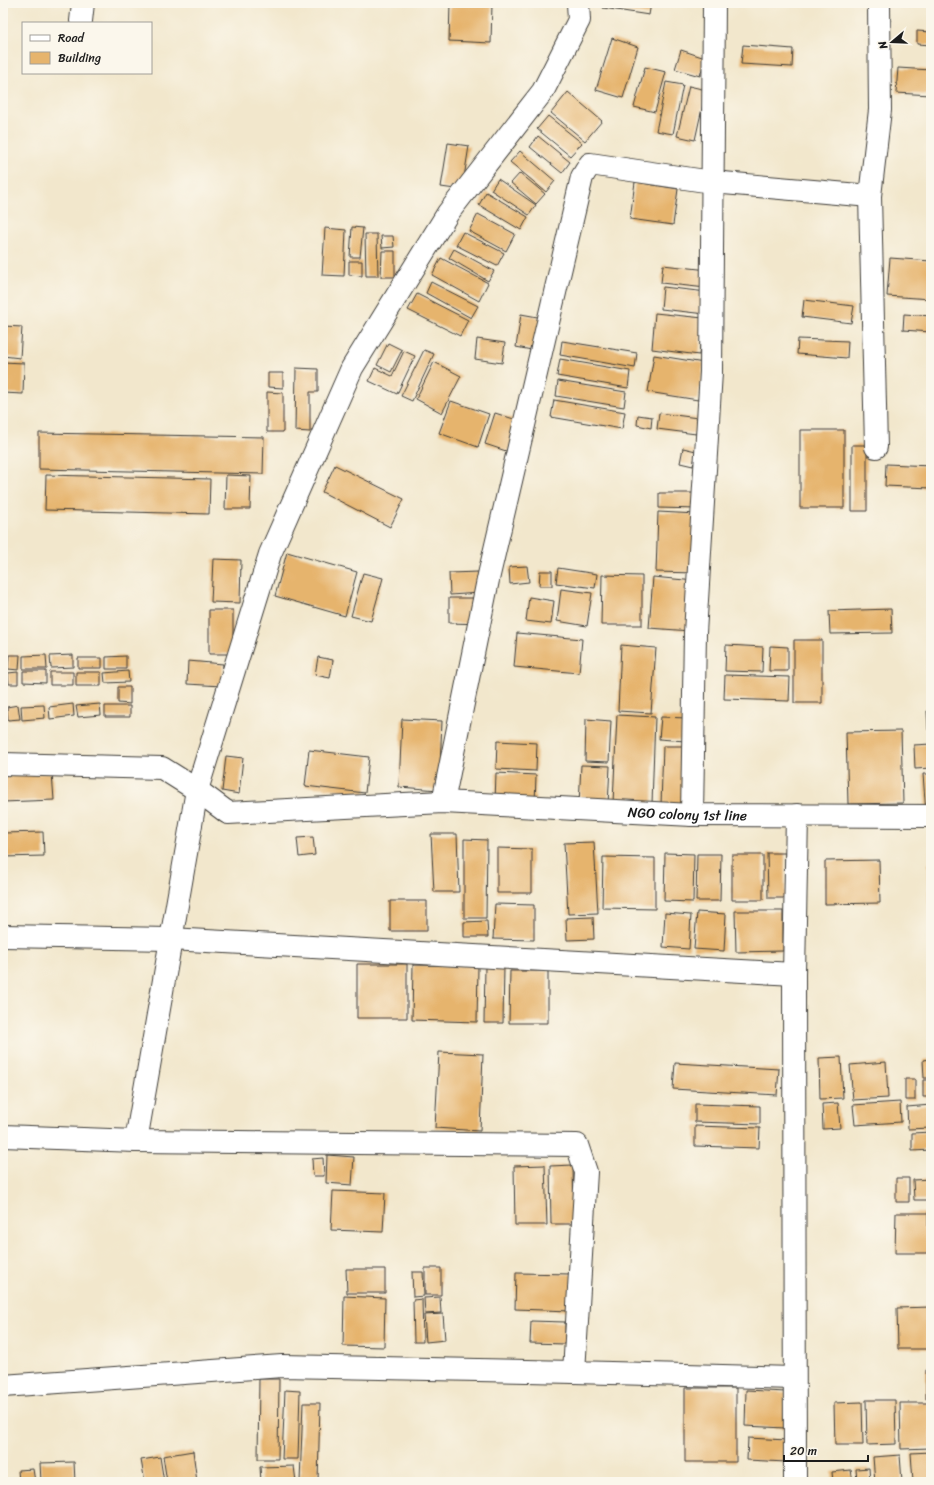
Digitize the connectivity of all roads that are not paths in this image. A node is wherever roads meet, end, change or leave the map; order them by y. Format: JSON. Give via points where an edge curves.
{"nodes":[{"id":1,"x":578,"y":3,"type":"edge"},
{"id":2,"x":714,"y":3,"type":"edge"},
{"id":3,"x":879,"y":3,"type":"edge"},
{"id":4,"x":712,"y":182,"type":"junction"},
{"id":5,"x":870,"y":196,"type":"junction"},
{"id":6,"x":876,"y":447,"type":"dead end"},
{"id":7,"x":3,"y":764,"type":"edge"},
{"id":8,"x":197,"y":790,"type":"junction"},
{"id":9,"x":443,"y":802,"type":"junction"},
{"id":10,"x":692,"y":815,"type":"junction"},
{"id":11,"x":797,"y":815,"type":"junction"},
{"id":12,"x":931,"y":816,"type":"edge"},
{"id":13,"x":3,"y":936,"type":"edge"},
{"id":14,"x":170,"y":939,"type":"junction"},
{"id":15,"x":794,"y":974,"type":"junction"},
{"id":16,"x":3,"y":1136,"type":"edge"},
{"id":17,"x":136,"y":1142,"type":"junction"},
{"id":18,"x":574,"y":1372,"type":"junction"},
{"id":19,"x":794,"y":1378,"type":"junction"},
{"id":20,"x":3,"y":1386,"type":"edge"},
{"id":21,"x":795,"y":1482,"type":"edge"}],
"edges":[{"from":1,"to":8,"type":"street","via":[[580,20],[543,91],[448,213],[352,368],[270,554]]},
{"from":2,"to":4,"type":"street"},
{"from":3,"to":5,"type":"street","via":[[880,110]]},
{"from":4,"to":5,"type":"street"},
{"from":4,"to":9,"type":"street","via":[[590,164],[582,176],[489,575]]},
{"from":4,"to":10,"type":"street","via":[[711,372],[695,633]]},
{"from":5,"to":6,"type":"street"},
{"from":7,"to":8,"type":"street","name":"NGO colony 1st line","via":[[162,768]]},
{"from":8,"to":9,"type":"street","name":"NGO colony 1st line","via":[[228,813]]},
{"from":8,"to":14,"type":"street"},
{"from":9,"to":10,"type":"street","name":"NGO colony 1st line"},
{"from":10,"to":11,"type":"street","name":"NGO colony 1st line"},
{"from":11,"to":12,"type":"street","name":"NGO colony 1st line"},
{"from":11,"to":15,"type":"street"},
{"from":13,"to":14,"type":"street"},
{"from":14,"to":15,"type":"street"},
{"from":14,"to":17,"type":"street"},
{"from":15,"to":19,"type":"street"},
{"from":16,"to":17,"type":"street"},
{"from":17,"to":18,"type":"street","via":[[577,1145],[586,1172]]},
{"from":18,"to":19,"type":"street"},
{"from":18,"to":20,"type":"street","via":[[282,1366]]},
{"from":19,"to":21,"type":"street"}]}
